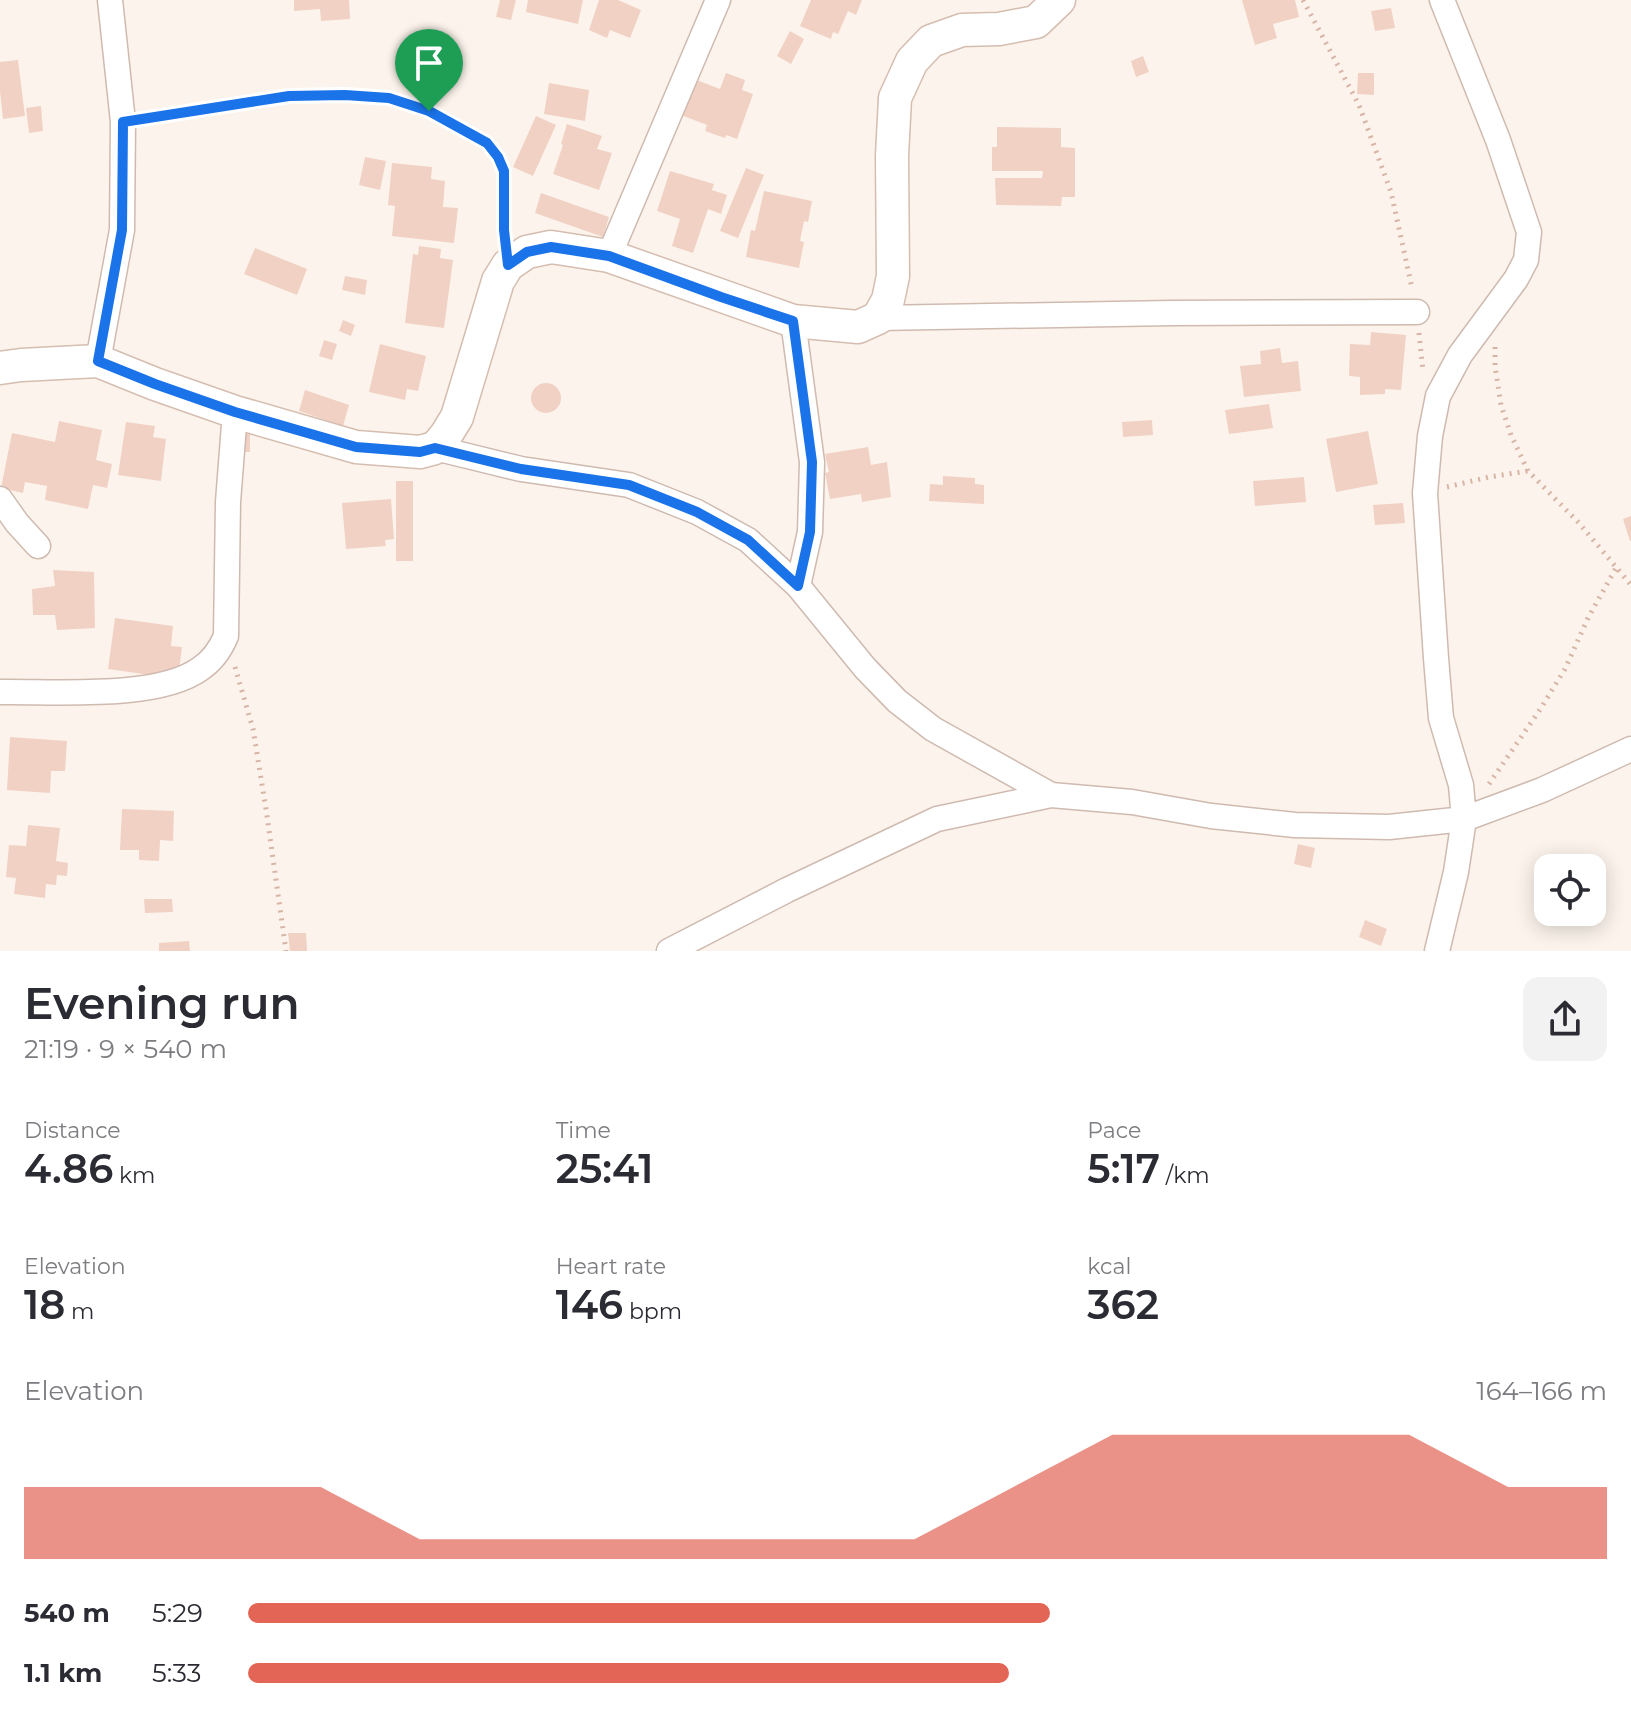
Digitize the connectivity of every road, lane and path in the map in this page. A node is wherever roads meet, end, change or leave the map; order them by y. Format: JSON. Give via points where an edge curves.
{"nodes":[{"id":1,"x":110,"y":0,"type":"edge"},
{"id":2,"x":718,"y":0,"type":"edge"},
{"id":3,"x":1059,"y":0,"type":"edge"},
{"id":4,"x":1303,"y":0,"type":"edge"},
{"id":5,"x":1442,"y":0,"type":"edge"},
{"id":6,"x":123,"y":122,"type":"junction"},
{"id":7,"x":609,"y":256,"type":"junction"},
{"id":8,"x":508,"y":265,"type":"junction"},
{"id":9,"x":1495,"y":310,"type":"junction"},
{"id":10,"x":1417,"y":312,"type":"junction"},
{"id":11,"x":878,"y":318,"type":"junction"},
{"id":12,"x":793,"y":321,"type":"junction"},
{"id":13,"x":98,"y":361,"type":"junction"},
{"id":14,"x":0,"y":368,"type":"edge"},
{"id":15,"x":1423,"y":374,"type":"dead end"},
{"id":16,"x":235,"y":412,"type":"junction"},
{"id":17,"x":435,"y":448,"type":"junction"},
{"id":18,"x":1528,"y":471,"type":"junction"},
{"id":19,"x":1425,"y":493,"type":"junction"},
{"id":20,"x":0,"y":499,"type":"edge"},
{"id":21,"x":38,"y":546,"type":"dead end"},
{"id":22,"x":1616,"y":568,"type":"junction"},
{"id":23,"x":1631,"y":585,"type":"edge"},
{"id":24,"x":798,"y":586,"type":"junction"},
{"id":25,"x":226,"y":636,"type":"junction"},
{"id":26,"x":0,"y":692,"type":"edge"},
{"id":27,"x":1631,"y":749,"type":"edge"},
{"id":28,"x":1051,"y":795,"type":"junction"},
{"id":29,"x":1464,"y":819,"type":"junction"},
{"id":30,"x":286,"y":951,"type":"edge"},
{"id":31,"x":669,"y":951,"type":"edge"},
{"id":32,"x":1437,"y":951,"type":"edge"}],
"edges":[{"from":1,"to":6,"type":"street"},
{"from":2,"to":7,"type":"street"},
{"from":3,"to":11,"type":"street","via":[[1036,22],[962,30],[931,41],[912,61],[895,98],[893,276]]},
{"from":4,"to":10,"type":"path","via":[[1359,105],[1391,192]]},
{"from":5,"to":9,"type":"street","via":[[1529,232],[1526,260]]},
{"from":6,"to":8,"type":"path","via":[[289,96],[389,98],[429,111],[487,143],[498,157],[504,171]]},
{"from":6,"to":13,"type":"street","via":[[122,230]]},
{"from":7,"to":8,"type":"street","via":[[551,247],[527,252]]},
{"from":7,"to":12,"type":"street"},
{"from":8,"to":17,"type":"street","via":[[498,281],[457,417]]},
{"from":9,"to":18,"type":"path","via":[[1501,405]]},
{"from":9,"to":19,"type":"street","via":[[1460,355],[1438,396]]},
{"from":10,"to":11,"type":"street"},
{"from":10,"to":15,"type":"path"},
{"from":11,"to":12,"type":"street","via":[[858,327]]},
{"from":12,"to":24,"type":"street","via":[[812,462],[810,532]]},
{"from":13,"to":14,"type":"street"},
{"from":13,"to":16,"type":"street"},
{"from":16,"to":17,"type":"street","via":[[356,447],[420,452]]},
{"from":16,"to":25,"type":"street"},
{"from":17,"to":24,"type":"street","via":[[521,469],[629,485],[697,512],[748,540]]},
{"from":18,"to":19,"type":"path"},
{"from":18,"to":22,"type":"path"},
{"from":19,"to":29,"type":"street","via":[[1441,718],[1461,785]]},
{"from":20,"to":21,"type":"street"},
{"from":22,"to":23,"type":"path"},
{"from":22,"to":29,"type":"path","via":[[1565,669]]},
{"from":24,"to":28,"type":"street","via":[[897,701],[933,729]]},
{"from":25,"to":26,"type":"street","via":[[201,669],[153,687]]},
{"from":25,"to":30,"type":"path","via":[[253,729]]},
{"from":27,"to":29,"type":"street"},
{"from":28,"to":29,"type":"street","via":[[1295,825],[1389,827]]},
{"from":28,"to":31,"type":"street","via":[[937,819]]},
{"from":29,"to":32,"type":"street"}]}
